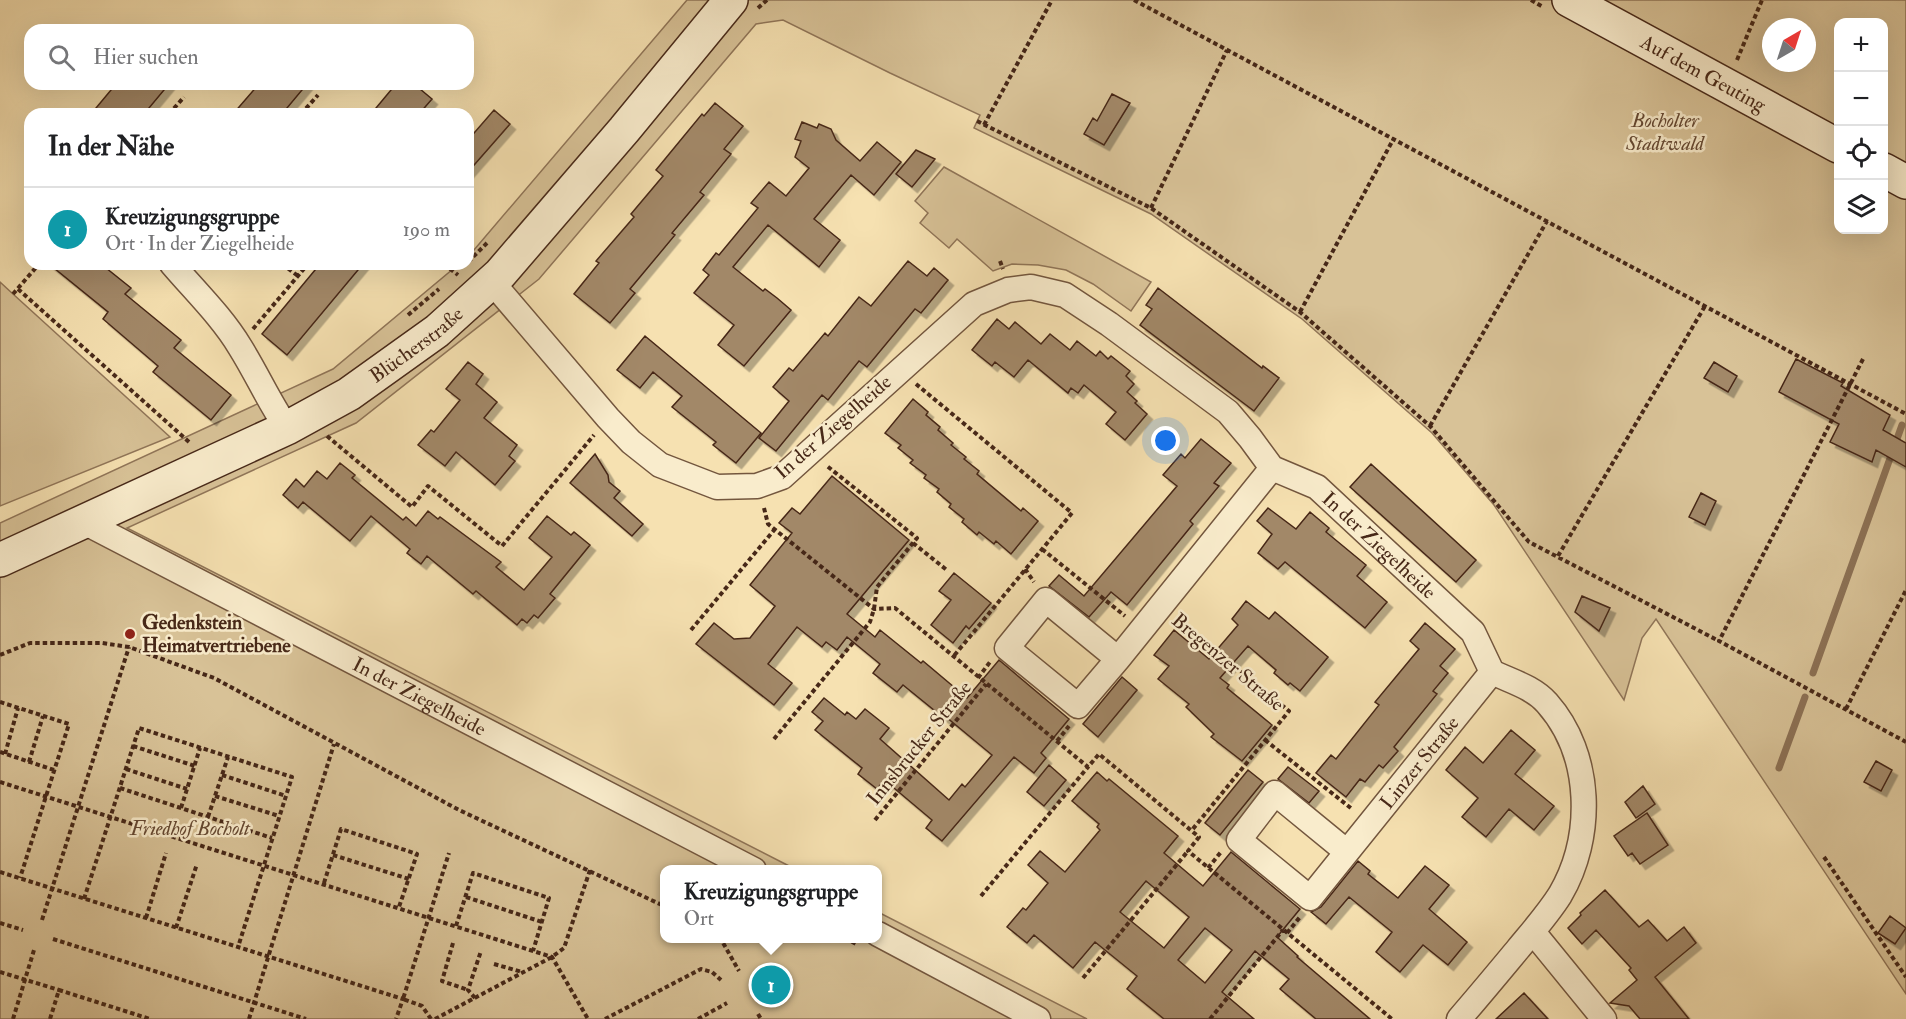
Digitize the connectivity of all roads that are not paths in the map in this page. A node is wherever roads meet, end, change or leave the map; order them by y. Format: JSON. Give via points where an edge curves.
{"nodes":[{"id":1,"x":731,"y":0,"type":"edge"},
{"id":2,"x":1569,"y":0,"type":"edge"},
{"id":3,"x":1834,"y":143,"type":"edge"},
{"id":4,"x":1888,"y":172,"type":"edge"},
{"id":5,"x":1906,"y":182,"type":"edge"},
{"id":6,"x":177,"y":270,"type":"edge"},
{"id":7,"x":492,"y":282,"type":"junction"},
{"id":8,"x":288,"y":428,"type":"junction"},
{"id":9,"x":1272,"y":468,"type":"junction"},
{"id":10,"x":84,"y":522,"type":"junction"},
{"id":11,"x":0,"y":560,"type":"edge"},
{"id":12,"x":1118,"y":658,"type":"junction"},
{"id":13,"x":1492,"y":672,"type":"junction"},
{"id":14,"x":1347,"y":852,"type":"junction"},
{"id":15,"x":744,"y":865,"type":"edge"},
{"id":16,"x":1533,"y":932,"type":"junction"},
{"id":17,"x":882,"y":936,"type":"edge"},
{"id":18,"x":1038,"y":1019,"type":"edge"},
{"id":19,"x":1459,"y":1019,"type":"edge"},
{"id":20,"x":1604,"y":1019,"type":"edge"}],
"edges":[{"from":1,"to":7,"type":"street","name":"Blücherstraße"},
{"from":2,"to":3,"type":"street","name":"Auf dem Geuting"},
{"from":4,"to":5,"type":"street"},
{"from":6,"to":8,"type":"street","via":[[239,345]]},
{"from":7,"to":8,"type":"street","name":"Blücherstraße","via":[[437,331],[389,366]]},
{"from":7,"to":9,"type":"street","name":"In der Ziegelheide","via":[[632,442],[660,465],[717,487],[757,486],[782,477],[974,304],[1008,290],[1031,287],[1065,295],[1228,412]]},
{"from":8,"to":10,"type":"street","name":"Blücherstraße"},
{"from":9,"to":12,"type":"street","name":"Bregenzer Straße"},
{"from":9,"to":13,"type":"street","name":"In der Ziegelheide","via":[[1317,488],[1376,542],[1473,632]]},
{"from":10,"to":11,"type":"street","name":"Blücherstraße"},
{"from":10,"to":15,"type":"street","name":"In der Ziegelheide"},
{"from":12,"to":12,"type":"street","name":"Bregenzer Straße","via":[[1078,706],[1007,648],[1046,600]]},
{"from":13,"to":14,"type":"street","name":"Linzer Straße"},
{"from":13,"to":16,"type":"street","via":[[1526,687],[1546,702],[1565,728],[1583,775],[1578,853],[1560,895]]},
{"from":14,"to":14,"type":"street","name":"Linzer Straße","via":[[1310,898],[1239,840],[1275,793]]},
{"from":16,"to":19,"type":"street"},
{"from":16,"to":20,"type":"street"},
{"from":17,"to":18,"type":"street"}]}
